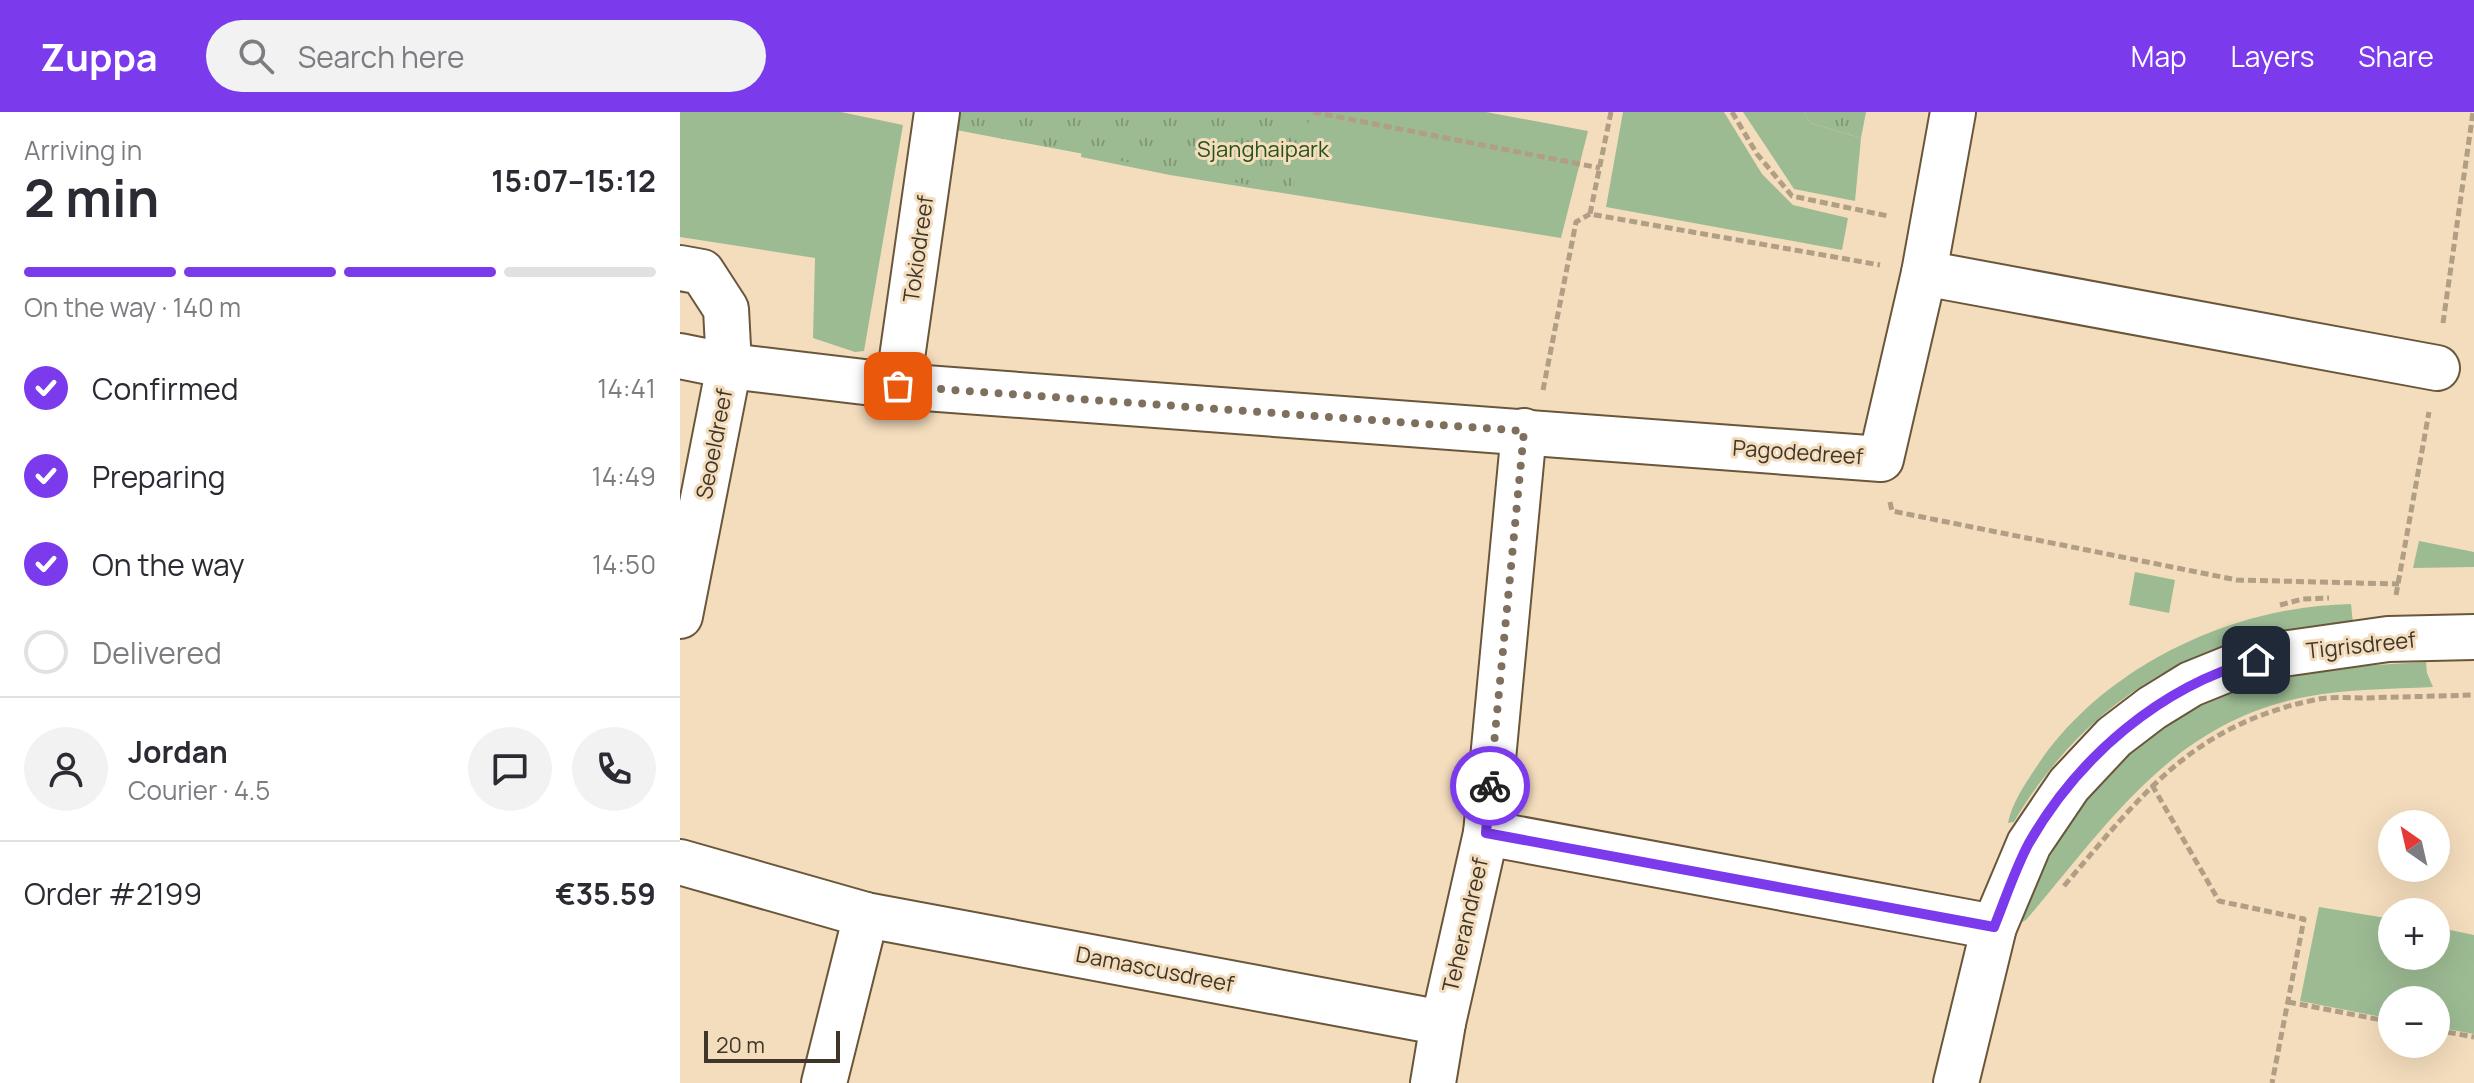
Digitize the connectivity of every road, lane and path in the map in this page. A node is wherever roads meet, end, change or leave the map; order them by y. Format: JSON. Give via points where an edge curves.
{"nodes":[{"id":1,"x":937,"y":112,"type":"edge"},
{"id":2,"x":1313,"y":112,"type":"edge"},
{"id":3,"x":1611,"y":112,"type":"edge"},
{"id":4,"x":1732,"y":112,"type":"edge"},
{"id":5,"x":1953,"y":112,"type":"edge"},
{"id":6,"x":1600,"y":168,"type":"junction"},
{"id":7,"x":1590,"y":214,"type":"junction"},
{"id":8,"x":1932,"y":226,"type":"junction"},
{"id":9,"x":680,"y":268,"type":"edge"},
{"id":10,"x":1924,"y":273,"type":"junction"},
{"id":11,"x":680,"y":356,"type":"edge"},
{"id":12,"x":729,"y":366,"type":"junction"},
{"id":13,"x":2437,"y":368,"type":"dead end"},
{"id":14,"x":898,"y":386,"type":"junction"},
{"id":15,"x":1530,"y":432,"type":"junction"},
{"id":16,"x":1881,"y":459,"type":"junction"},
{"id":17,"x":2399,"y":584,"type":"dead end"},
{"id":18,"x":680,"y":616,"type":"edge"},
{"id":19,"x":2474,"y":637,"type":"edge"},
{"id":20,"x":2474,"y":695,"type":"edge"},
{"id":21,"x":2152,"y":785,"type":"junction"},
{"id":22,"x":1486,"y":833,"type":"junction"},
{"id":23,"x":680,"y":862,"type":"edge"},
{"id":24,"x":2057,"y":894,"type":"dead end"},
{"id":25,"x":866,"y":915,"type":"junction"},
{"id":26,"x":1994,"y":927,"type":"junction"},
{"id":27,"x":2288,"y":1002,"type":"junction"},
{"id":28,"x":2378,"y":1019,"type":"edge"},
{"id":29,"x":1443,"y":1023,"type":"junction"},
{"id":30,"x":2450,"y":1033,"type":"edge"},
{"id":31,"x":2474,"y":1037,"type":"edge"},
{"id":32,"x":824,"y":1083,"type":"edge"},
{"id":33,"x":1433,"y":1083,"type":"edge"},
{"id":34,"x":1956,"y":1083,"type":"edge"},
{"id":35,"x":2272,"y":1083,"type":"edge"}],
"edges":[{"from":1,"to":14,"type":"street","name":"Tokiodreef"},
{"from":2,"to":6,"type":"path"},
{"from":3,"to":6,"type":"path"},
{"from":4,"to":8,"type":"path","via":[[1757,154],[1792,196]]},
{"from":5,"to":8,"type":"street","name":"Pagodedreef"},
{"from":6,"to":7,"type":"path"},
{"from":7,"to":10,"type":"path"},
{"from":7,"to":15,"type":"path","via":[[1576,222]]},
{"from":8,"to":10,"type":"street","name":"Pagodedreef"},
{"from":9,"to":12,"type":"street","name":"Seoeldreef","via":[[702,272],[726,309]]},
{"from":10,"to":13,"type":"street"},
{"from":10,"to":16,"type":"street","name":"Pagodedreef"},
{"from":11,"to":12,"type":"street","name":"Pagodedreef"},
{"from":12,"to":14,"type":"street","name":"Pagodedreef"},
{"from":12,"to":18,"type":"street","name":"Seoeldreef"},
{"from":14,"to":15,"type":"street","name":"Pagodedreef"},
{"from":15,"to":16,"type":"street","name":"Pagodedreef"},
{"from":15,"to":22,"type":"street","name":"Teherandreef"},
{"from":16,"to":17,"type":"path","via":[[1892,511],[2237,580]]},
{"from":19,"to":26,"type":"street","name":"Tigrisdreef","via":[[2388,639],[2308,649],[2238,665],[2191,684],[2114,737],[2069,785],[2029,844]]},
{"from":20,"to":21,"type":"path","via":[[2317,699],[2265,713],[2187,753]]},
{"from":21,"to":24,"type":"path"},
{"from":21,"to":27,"type":"path","via":[[2219,901],[2304,919]]},
{"from":22,"to":26,"type":"street"},
{"from":22,"to":29,"type":"street","name":"Teherandreef"},
{"from":23,"to":25,"type":"street"},
{"from":25,"to":29,"type":"street","name":"Damascusdreef"},
{"from":25,"to":32,"type":"street"},
{"from":26,"to":34,"type":"street","name":"Tigrisdreef"},
{"from":27,"to":28,"type":"path"},
{"from":27,"to":35,"type":"path"},
{"from":29,"to":33,"type":"street","name":"Teherandreef"},
{"from":30,"to":31,"type":"path"}]}
